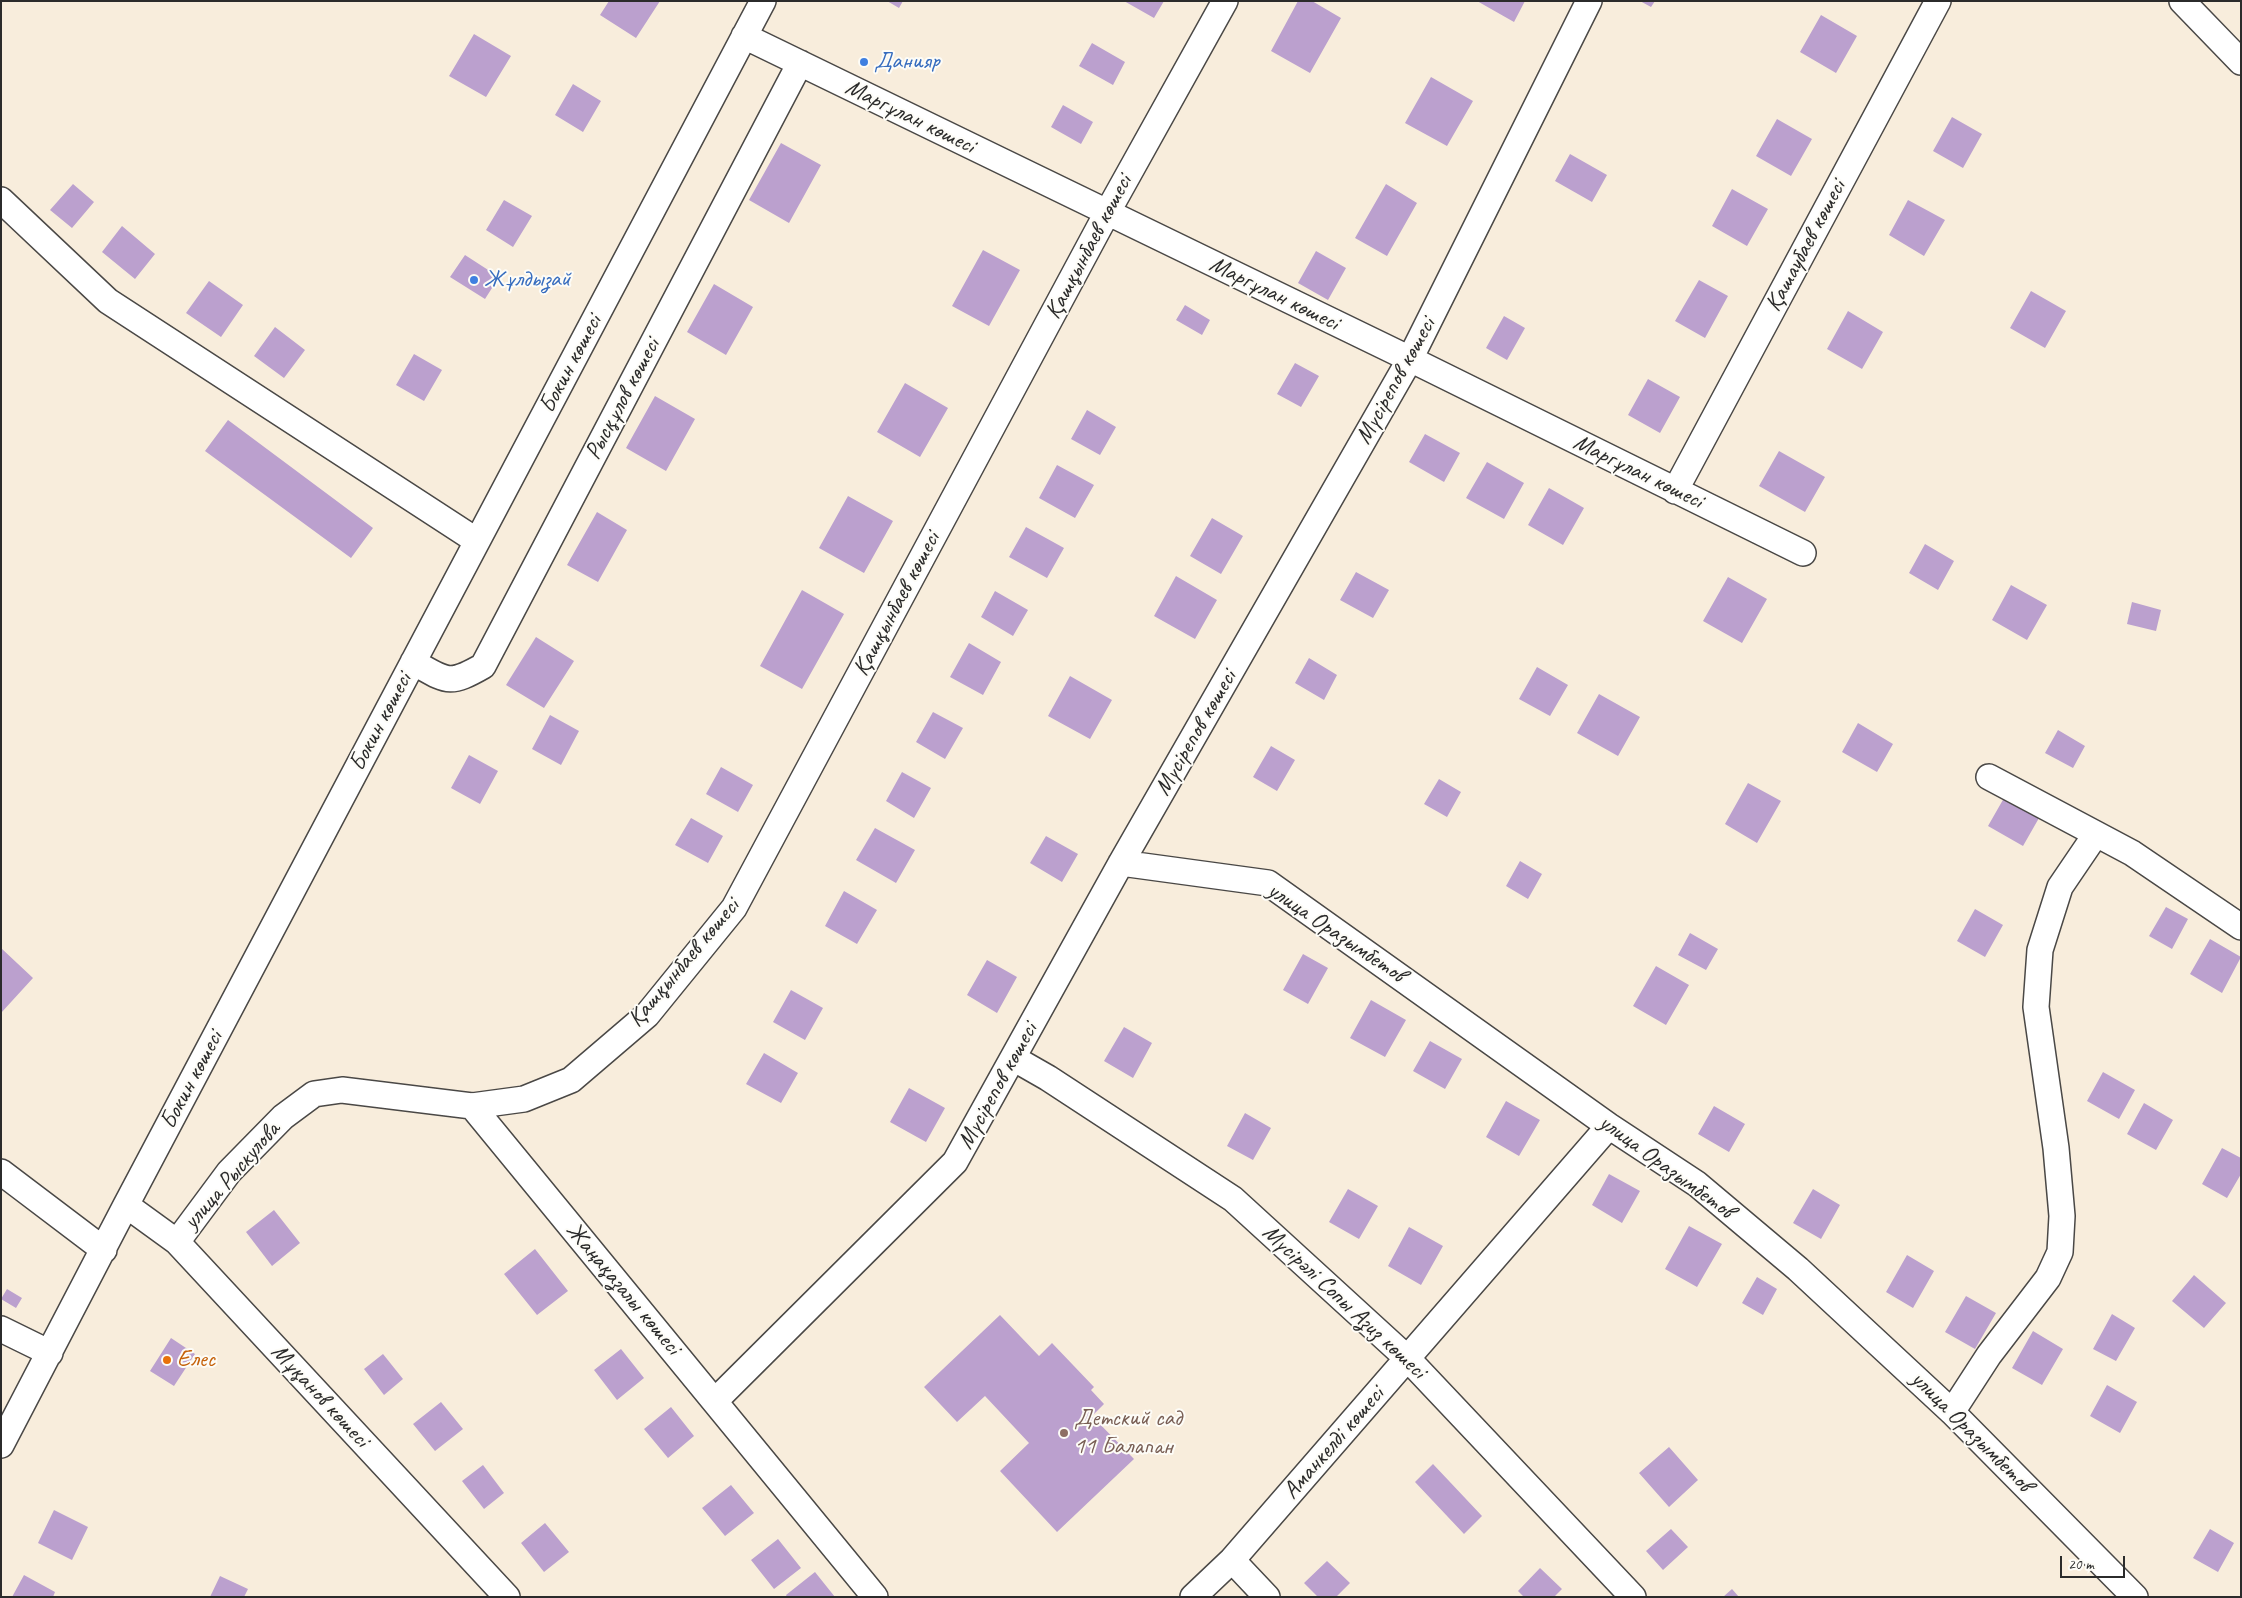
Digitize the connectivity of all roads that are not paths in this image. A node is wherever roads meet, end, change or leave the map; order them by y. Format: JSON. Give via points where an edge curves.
{"nodes":[{"id":1,"x":763,"y":1,"type":"edge"},
{"id":2,"x":1224,"y":1,"type":"edge"},
{"id":3,"x":1589,"y":1,"type":"edge"},
{"id":4,"x":1938,"y":1,"type":"edge"},
{"id":5,"x":2182,"y":1,"type":"edge"},
{"id":6,"x":744,"y":36,"type":"junction"},
{"id":7,"x":2241,"y":62,"type":"edge"},
{"id":8,"x":800,"y":63,"type":"junction"},
{"id":9,"x":1,"y":200,"type":"edge"},
{"id":10,"x":1107,"y":212,"type":"junction"},
{"id":11,"x":1410,"y":359,"type":"junction"},
{"id":12,"x":1675,"y":491,"type":"junction"},
{"id":13,"x":477,"y":541,"type":"junction"},
{"id":14,"x":1803,"y":553,"type":"dead end"},
{"id":15,"x":413,"y":662,"type":"junction"},
{"id":16,"x":1989,"y":777,"type":"dead end"},
{"id":17,"x":2096,"y":834,"type":"junction"},
{"id":18,"x":1121,"y":863,"type":"junction"},
{"id":19,"x":2241,"y":927,"type":"edge"},
{"id":20,"x":1013,"y":1058,"type":"junction"},
{"id":21,"x":472,"y":1106,"type":"junction"},
{"id":22,"x":1609,"y":1126,"type":"junction"},
{"id":23,"x":1,"y":1172,"type":"edge"},
{"id":24,"x":126,"y":1205,"type":"junction"},
{"id":25,"x":177,"y":1242,"type":"junction"},
{"id":26,"x":104,"y":1250,"type":"junction"},
{"id":27,"x":1,"y":1329,"type":"edge"},
{"id":28,"x":50,"y":1353,"type":"junction"},
{"id":29,"x":1408,"y":1359,"type":"junction"},
{"id":30,"x":716,"y":1401,"type":"junction"},
{"id":31,"x":1952,"y":1412,"type":"junction"},
{"id":32,"x":1,"y":1445,"type":"edge"},
{"id":33,"x":1232,"y":1560,"type":"junction"},
{"id":34,"x":507,"y":1597,"type":"edge"},
{"id":35,"x":875,"y":1597,"type":"edge"},
{"id":36,"x":1193,"y":1597,"type":"edge"},
{"id":37,"x":1267,"y":1597,"type":"edge"},
{"id":38,"x":1633,"y":1597,"type":"edge"},
{"id":39,"x":2135,"y":1597,"type":"edge"}],
"edges":[{"from":1,"to":6,"type":"street","name":"Бокин көшесі"},
{"from":2,"to":10,"type":"street","name":"Қашқынбаев көшесі"},
{"from":3,"to":11,"type":"street","name":"Мүсірепов көшесі"},
{"from":4,"to":12,"type":"street","name":"Қашаубаев көшесі"},
{"from":5,"to":7,"type":"street"},
{"from":6,"to":8,"type":"street","name":"Маргұлан көшесі"},
{"from":6,"to":13,"type":"street","name":"Бокин көшесі"},
{"from":8,"to":10,"type":"street","name":"Маргұлан көшесі"},
{"from":8,"to":15,"type":"street","name":"Рысқұлов көшесі","via":[[483,666],[461,679],[443,678]]},
{"from":9,"to":13,"type":"street","via":[[108,301]]},
{"from":10,"to":11,"type":"street","name":"Маргұлан көшесі"},
{"from":10,"to":21,"type":"street","name":"Қашқынбаев көшесі","via":[[734,908],[647,1015],[571,1080],[524,1098]]},
{"from":11,"to":12,"type":"street","name":"Маргұлан көшесі"},
{"from":11,"to":18,"type":"street","name":"Мүсірепов көшесі"},
{"from":12,"to":14,"type":"street","name":"Маргұлан көшесі"},
{"from":13,"to":15,"type":"street","name":"Бокин көшесі"},
{"from":15,"to":24,"type":"street","name":"Бокин көшесі"},
{"from":16,"to":17,"type":"street"},
{"from":17,"to":19,"type":"street","via":[[2132,853]]},
{"from":17,"to":31,"type":"street","via":[[2060,887],[2040,950],[2036,1007],[2058,1167],[2062,1216],[2060,1252],[2048,1278],[1988,1355]]},
{"from":18,"to":20,"type":"street","name":"Мүсірепов көшесі"},
{"from":18,"to":22,"type":"street","name":"улица Оразымбетов","via":[[1268,883]]},
{"from":20,"to":29,"type":"street","name":"Мүсірәлі Сопы Азиз көшесі","via":[[1232,1198]]},
{"from":20,"to":30,"type":"street","name":"Мүсірепов көшесі","via":[[956,1162]]},
{"from":21,"to":25,"type":"street","name":"улица Рыскулова","via":[[342,1090],[314,1094],[283,1117],[229,1172]]},
{"from":21,"to":30,"type":"street","name":"Жаңақазалы көшесі"},
{"from":22,"to":29,"type":"street","name":"Аманкелді көшесі"},
{"from":22,"to":31,"type":"street","name":"улица Оразымбетов","via":[[1704,1190],[1798,1269]]},
{"from":23,"to":26,"type":"street"},
{"from":24,"to":25,"type":"street","name":"Мұқанов көшесі"},
{"from":24,"to":26,"type":"street","name":"Бокин көшесі"},
{"from":25,"to":34,"type":"street","name":"Мұқанов көшесі"},
{"from":26,"to":28,"type":"street","name":"Бокин көшесі"},
{"from":27,"to":28,"type":"street"},
{"from":28,"to":32,"type":"street","name":"Бокин көшесі"},
{"from":29,"to":33,"type":"street","name":"Аманкелді көшесі"},
{"from":29,"to":38,"type":"street","name":"Мүсірәлі Сопы Азиз көшесі"},
{"from":30,"to":35,"type":"street","name":"Жаңақазалы көшесі"},
{"from":31,"to":39,"type":"street","name":"улица Оразымбетов"},
{"from":33,"to":36,"type":"street","name":"Аманкелді көшесі"},
{"from":33,"to":37,"type":"street"}]}
